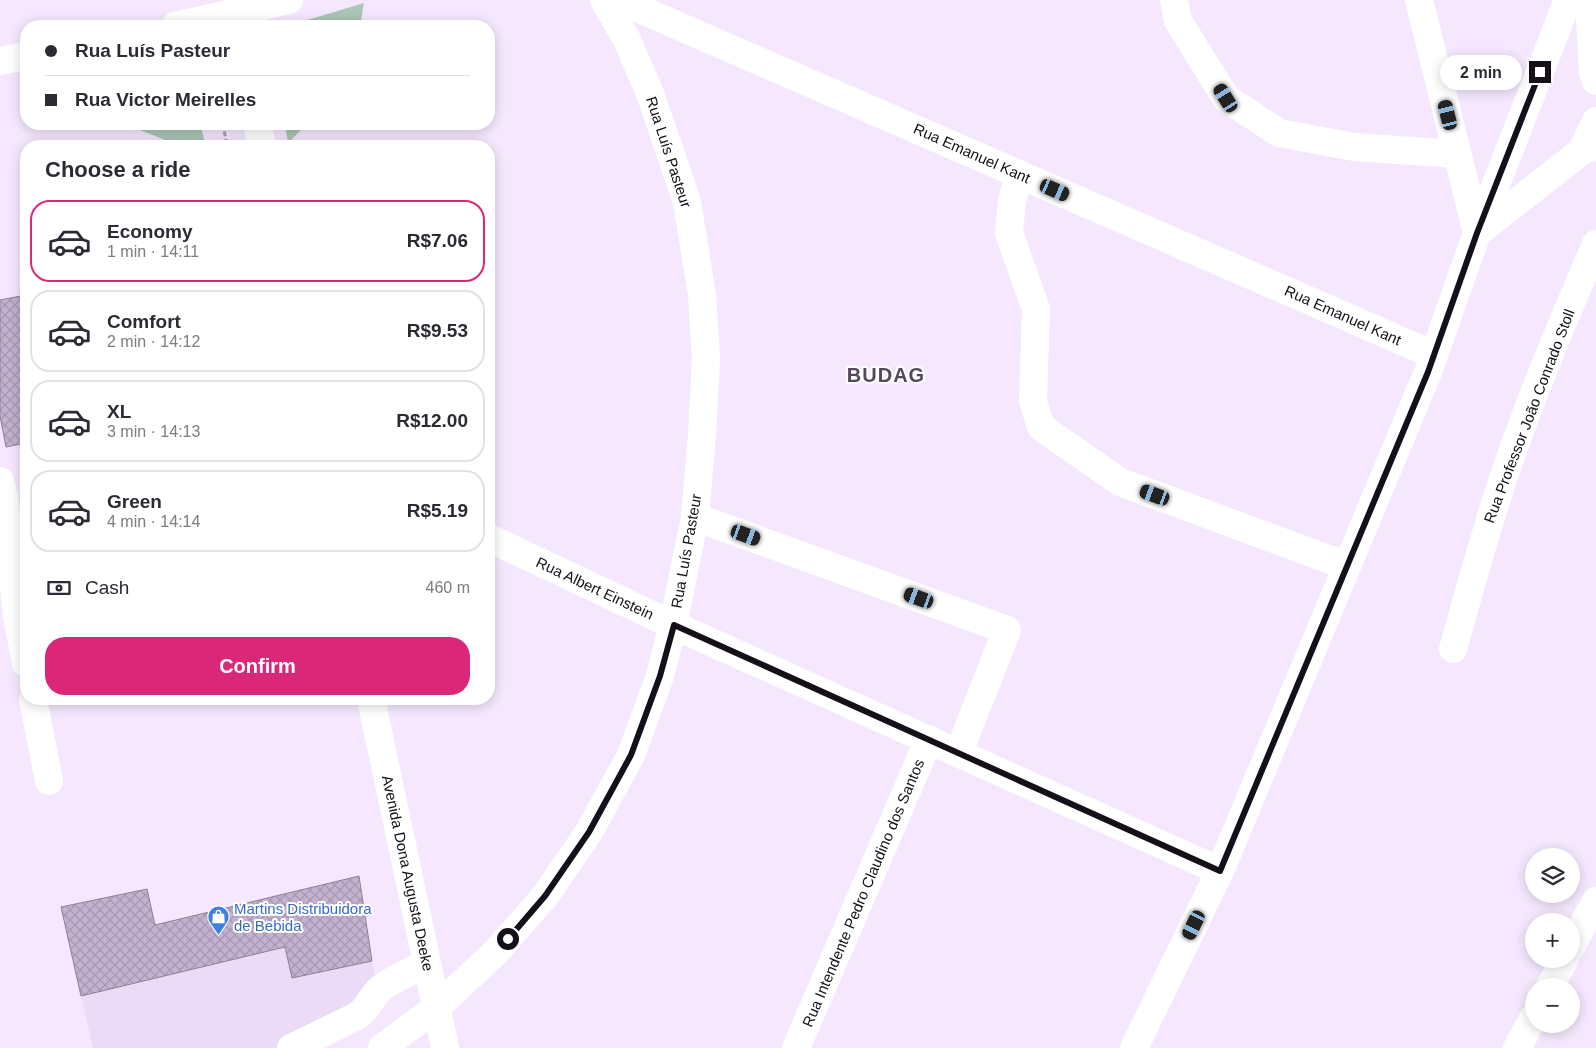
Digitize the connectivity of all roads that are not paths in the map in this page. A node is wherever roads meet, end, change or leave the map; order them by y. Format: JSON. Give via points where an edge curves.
{"nodes":[{"id":1,"x":289,"y":0,"type":"edge"},
{"id":2,"x":604,"y":0,"type":"edge"},
{"id":3,"x":619,"y":0,"type":"edge"},
{"id":4,"x":1174,"y":0,"type":"edge"},
{"id":5,"x":1419,"y":0,"type":"edge"},
{"id":6,"x":1568,"y":0,"type":"edge"},
{"id":7,"x":1590,"y":0,"type":"edge"},
{"id":8,"x":242,"y":13,"type":"edge"},
{"id":9,"x":206,"y":20,"type":"edge"},
{"id":10,"x":20,"y":57,"type":"edge"},
{"id":11,"x":0,"y":61,"type":"edge"},
{"id":12,"x":1596,"y":81,"type":"edge"},
{"id":13,"x":1596,"y":121,"type":"edge"},
{"id":14,"x":1589,"y":148,"type":"edge"},
{"id":15,"x":1457,"y":154,"type":"junction"},
{"id":16,"x":1019,"y":174,"type":"junction"},
{"id":17,"x":1477,"y":233,"type":"junction"},
{"id":18,"x":1596,"y":244,"type":"edge"},
{"id":19,"x":1434,"y":355,"type":"junction"},
{"id":20,"x":0,"y":481,"type":"edge"},
{"id":21,"x":695,"y":517,"type":"junction"},
{"id":22,"x":495,"y":541,"type":"edge"},
{"id":23,"x":1347,"y":566,"type":"junction"},
{"id":24,"x":15,"y":617,"type":"edge"},
{"id":25,"x":674,"y":625,"type":"junction"},
{"id":26,"x":20,"y":638,"type":"edge"},
{"id":27,"x":1454,"y":649,"type":"dead end"},
{"id":28,"x":34,"y":705,"type":"edge"},
{"id":29,"x":372,"y":705,"type":"edge"},
{"id":30,"x":929,"y":739,"type":"junction"},
{"id":31,"x":958,"y":752,"type":"junction"},
{"id":32,"x":49,"y":782,"type":"dead end"},
{"id":33,"x":1220,"y":871,"type":"junction"},
{"id":34,"x":1596,"y":901,"type":"edge"},
{"id":35,"x":1580,"y":930,"type":"edge"},
{"id":36,"x":428,"y":963,"type":"junction"},
{"id":37,"x":437,"y":1007,"type":"junction"},
{"id":38,"x":1526,"y":1033,"type":"edge"},
{"id":39,"x":290,"y":1048,"type":"edge"},
{"id":40,"x":382,"y":1048,"type":"edge"},
{"id":41,"x":446,"y":1048,"type":"edge"},
{"id":42,"x":796,"y":1048,"type":"edge"},
{"id":43,"x":1134,"y":1048,"type":"edge"},
{"id":44,"x":1518,"y":1048,"type":"edge"}],
"edges":[{"from":1,"to":8,"type":"street"},
{"from":2,"to":21,"type":"street","name":"Rua Luís Pasteur","via":[[627,40],[651,96],[688,202],[702,295],[706,359]]},
{"from":3,"to":16,"type":"street","name":"Rua Emanuel Kant"},
{"from":4,"to":15,"type":"street","via":[[1178,21],[1226,98],[1279,133],[1354,147]]},
{"from":5,"to":15,"type":"street"},
{"from":6,"to":17,"type":"street"},
{"from":7,"to":12,"type":"street"},
{"from":8,"to":9,"type":"street"},
{"from":10,"to":11,"type":"street"},
{"from":13,"to":14,"type":"street"},
{"from":14,"to":17,"type":"street"},
{"from":15,"to":17,"type":"street"},
{"from":16,"to":19,"type":"street","name":"Rua Emanuel Kant"},
{"from":16,"to":23,"type":"street","via":[[1009,233],[1036,309],[1033,401],[1041,427],[1120,482]]},
{"from":17,"to":19,"type":"street"},
{"from":18,"to":27,"type":"street","name":"Rua Professor João Conrado Stoll","via":[[1507,468],[1487,527]]},
{"from":19,"to":23,"type":"street"},
{"from":20,"to":24,"type":"street","via":[[5,503]]},
{"from":21,"to":25,"type":"street","name":"Rua Luís Pasteur"},
{"from":21,"to":31,"type":"street","via":[[1007,630]]},
{"from":22,"to":25,"type":"street","name":"Rua Albert Einstein"},
{"from":23,"to":33,"type":"street"},
{"from":24,"to":26,"type":"street"},
{"from":25,"to":30,"type":"street","name":"Rua Albert Einstein"},
{"from":25,"to":37,"type":"street","name":"Rua Luís Pasteur","via":[[660,676],[631,755],[589,832],[545,896],[495,953]]},
{"from":28,"to":32,"type":"street"},
{"from":29,"to":36,"type":"street","name":"Avenida Dona Augusta Deeke"},
{"from":30,"to":31,"type":"street","name":"Rua Albert Einstein"},
{"from":30,"to":42,"type":"street","name":"Rua Intendente Pedro Claudino dos Santos"},
{"from":31,"to":33,"type":"street","name":"Rua Albert Einstein"},
{"from":33,"to":43,"type":"street"},
{"from":34,"to":35,"type":"street"},
{"from":36,"to":37,"type":"street","name":"Avenida Dona Augusta Deeke"},
{"from":36,"to":39,"type":"street","via":[[378,991],[366,1010],[357,1016]]},
{"from":37,"to":40,"type":"street","name":"Rua Luís Pasteur"},
{"from":37,"to":41,"type":"street","name":"Avenida Dona Augusta Deeke"},
{"from":38,"to":44,"type":"street"}]}
